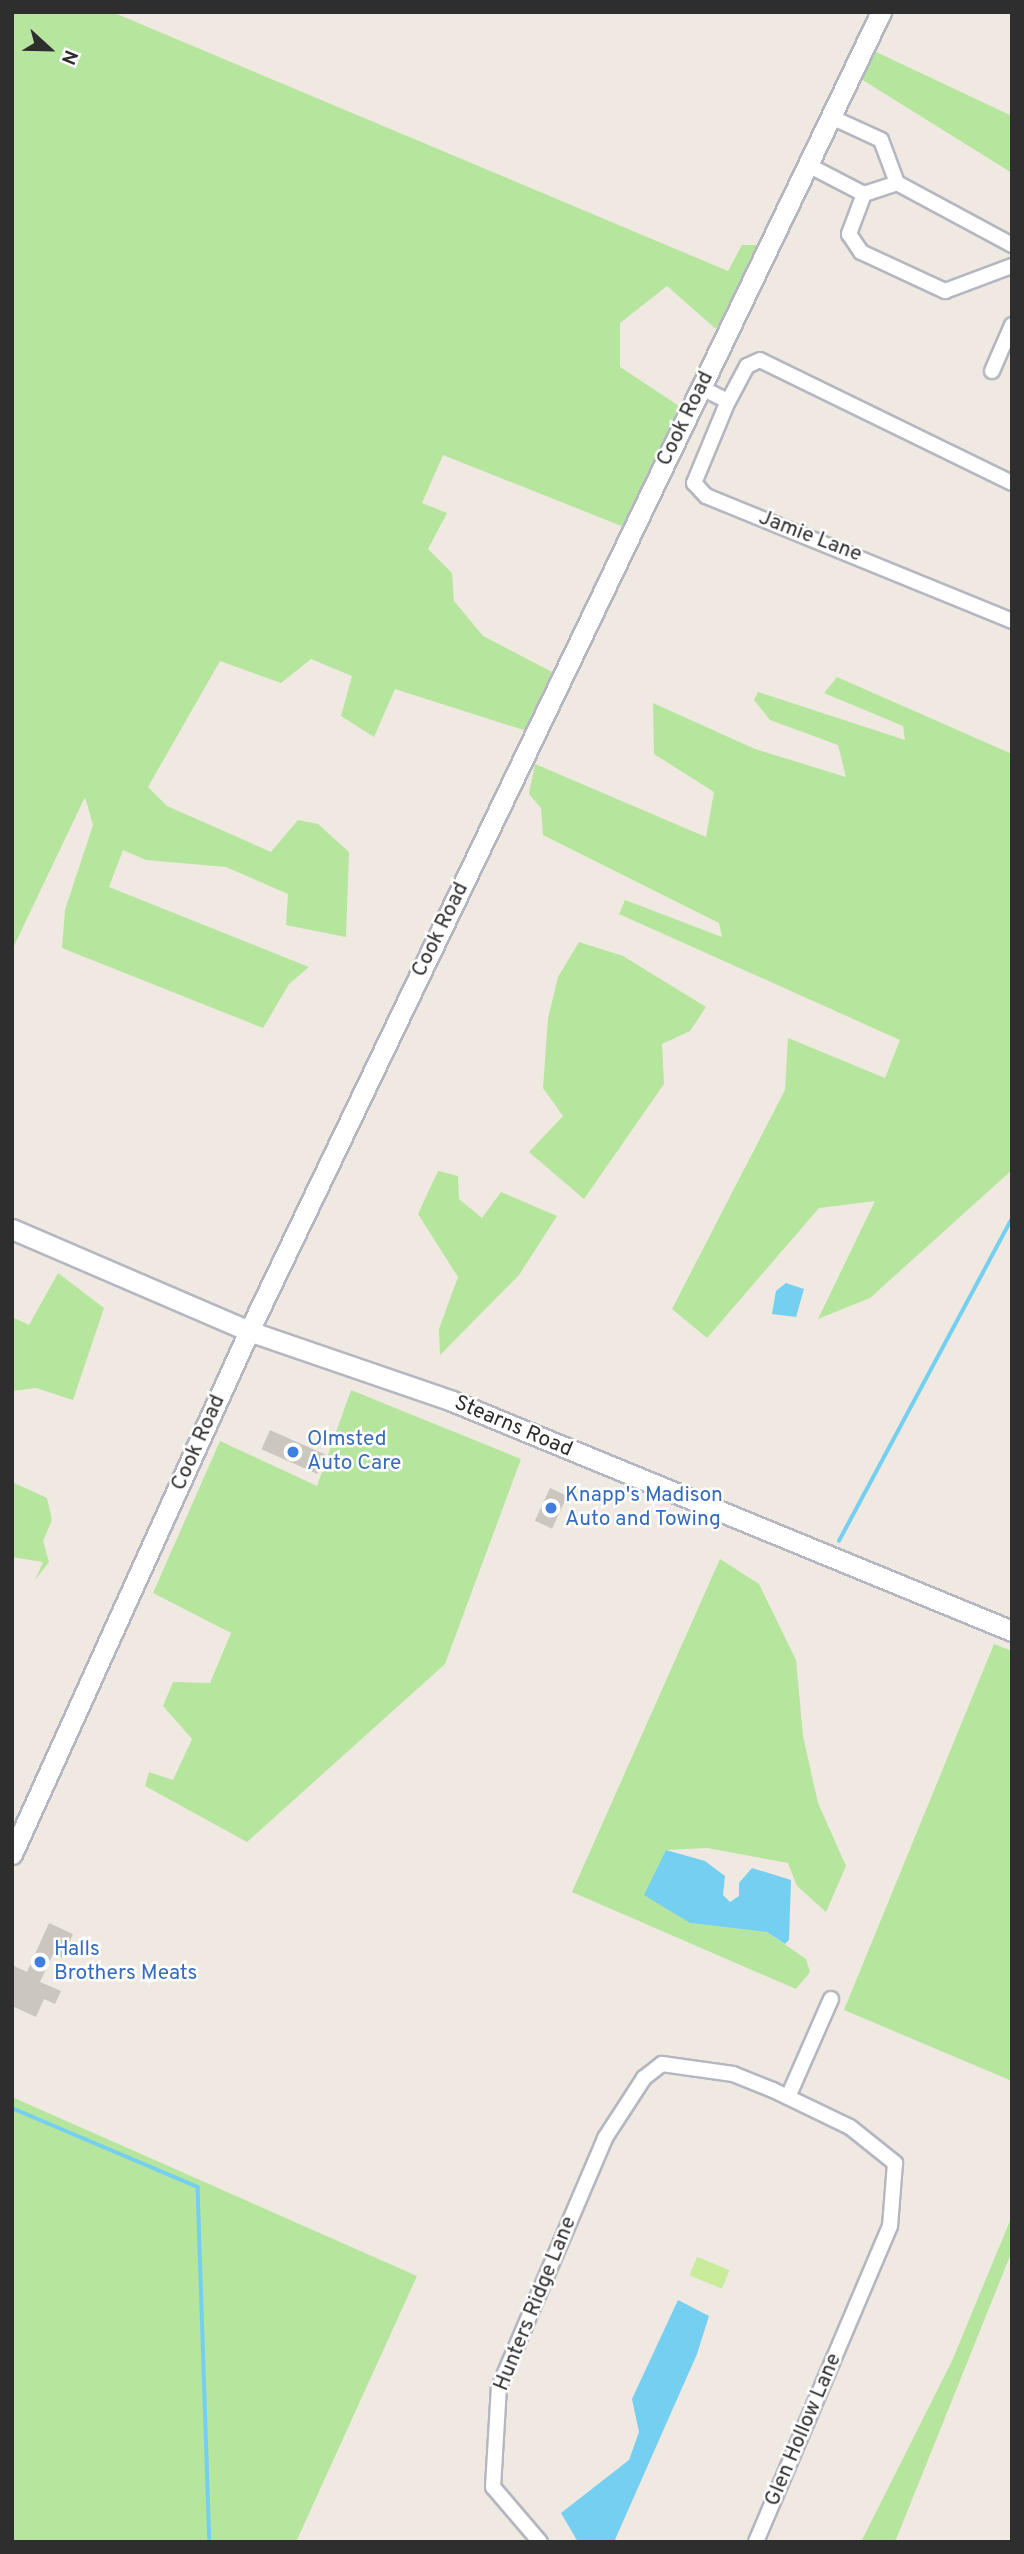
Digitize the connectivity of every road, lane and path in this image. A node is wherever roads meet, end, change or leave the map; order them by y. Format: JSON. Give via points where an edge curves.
{"nodes":[{"id":1,"x":881,"y":12,"type":"edge"},
{"id":2,"x":831,"y":117,"type":"junction"},
{"id":3,"x":808,"y":165,"type":"junction"},
{"id":4,"x":897,"y":183,"type":"junction"},
{"id":5,"x":864,"y":194,"type":"junction"},
{"id":6,"x":1012,"y":245,"type":"edge"},
{"id":7,"x":1012,"y":266,"type":"edge"},
{"id":8,"x":1012,"y":325,"type":"edge"},
{"id":9,"x":992,"y":371,"type":"dead end"},
{"id":10,"x":702,"y":388,"type":"junction"},
{"id":11,"x":728,"y":401,"type":"junction"},
{"id":12,"x":1012,"y":484,"type":"edge"},
{"id":13,"x":1012,"y":621,"type":"edge"},
{"id":14,"x":12,"y":1229,"type":"edge"},
{"id":15,"x":249,"y":1331,"type":"junction"},
{"id":16,"x":1012,"y":1631,"type":"edge"},
{"id":17,"x":12,"y":1854,"type":"edge"},
{"id":18,"x":831,"y":1999,"type":"dead end"},
{"id":19,"x":788,"y":2097,"type":"junction"},
{"id":20,"x":540,"y":2542,"type":"edge"},
{"id":21,"x":756,"y":2542,"type":"edge"}],
"edges":[{"from":1,"to":2,"type":"street","name":"Cook Road"},
{"from":2,"to":3,"type":"street","name":"Cook Road"},
{"from":2,"to":4,"type":"street","via":[[881,140]]},
{"from":3,"to":5,"type":"street"},
{"from":3,"to":10,"type":"street","name":"Cook Road"},
{"from":4,"to":5,"type":"street"},
{"from":4,"to":6,"type":"street"},
{"from":5,"to":7,"type":"street","via":[[849,234],[861,252],[945,291]]},
{"from":8,"to":9,"type":"street"},
{"from":10,"to":11,"type":"street"},
{"from":10,"to":15,"type":"street","name":"Cook Road"},
{"from":11,"to":12,"type":"street","name":"Jamie Lane","via":[[747,366],[767,360]]},
{"from":11,"to":13,"type":"street","name":"Jamie Lane","via":[[695,471],[698,490]]},
{"from":14,"to":15,"type":"street","name":"Stearns Road"},
{"from":15,"to":16,"type":"street","name":"Stearns Road","via":[[452,1401]]},
{"from":15,"to":17,"type":"street","name":"Cook Road"},
{"from":18,"to":19,"type":"street"},
{"from":19,"to":20,"type":"street","name":"Hunters Ridge Lane","via":[[733,2074],[662,2064],[644,2078],[605,2138],[499,2387],[493,2487]]},
{"from":19,"to":21,"type":"street","name":"Glen Hollow Lane","via":[[850,2127],[895,2163],[890,2226]]}]}
